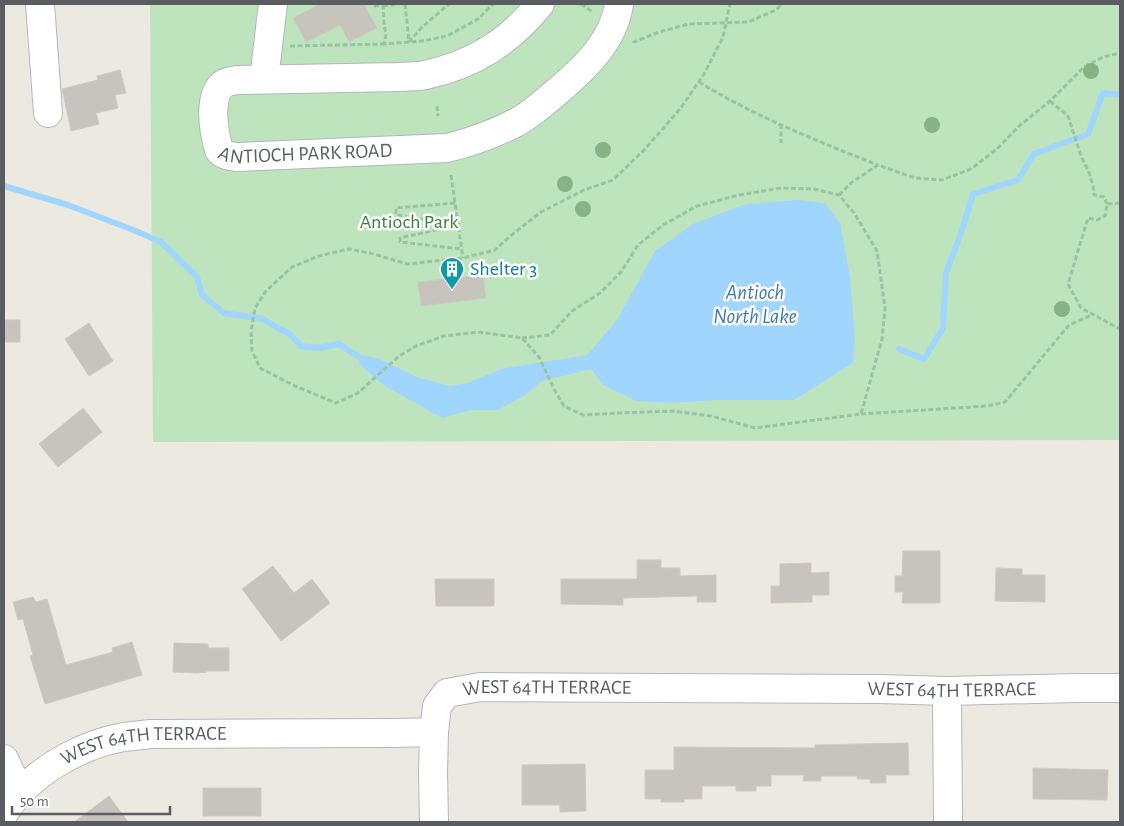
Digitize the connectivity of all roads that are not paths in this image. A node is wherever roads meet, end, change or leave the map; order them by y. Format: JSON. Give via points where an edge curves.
{"nodes":[{"id":1,"x":40,"y":4,"type":"edge"},
{"id":2,"x":273,"y":4,"type":"edge"},
{"id":3,"x":540,"y":4,"type":"edge"},
{"id":4,"x":616,"y":15,"type":"edge"},
{"id":5,"x":264,"y":79,"type":"junction"},
{"id":6,"x":48,"y":113,"type":"dead end"},
{"id":7,"x":1120,"y":688,"type":"edge"},
{"id":8,"x":947,"y":691,"type":"junction"},
{"id":9,"x":434,"y":732,"type":"junction"},
{"id":10,"x":4,"y":759,"type":"edge"},
{"id":11,"x":12,"y":803,"type":"edge"},
{"id":12,"x":434,"y":822,"type":"edge"},
{"id":13,"x":948,"y":822,"type":"edge"}],
"edges":[{"from":1,"to":6,"type":"street"},
{"from":2,"to":5,"type":"street"},
{"from":3,"to":5,"type":"street","name":"ANTIOCH PARK ROAD","via":[[494,48],[464,63],[423,75]]},
{"from":4,"to":5,"type":"street","name":"ANTIOCH PARK ROAD","via":[[595,55],[543,104],[499,131],[447,148],[225,155],[220,150],[214,126],[213,110],[219,89],[229,81]]},
{"from":7,"to":8,"type":"street","name":"WEST 64TH TERRACE"},
{"from":8,"to":9,"type":"street","name":"WEST 64TH TERRACE","via":[[480,687],[447,693],[438,706]]},
{"from":8,"to":13,"type":"street"},
{"from":9,"to":11,"type":"street","name":"WEST 64TH TERRACE","via":[[151,734],[124,737],[76,752],[42,773]]},
{"from":9,"to":12,"type":"street"},
{"from":10,"to":11,"type":"street"}]}
